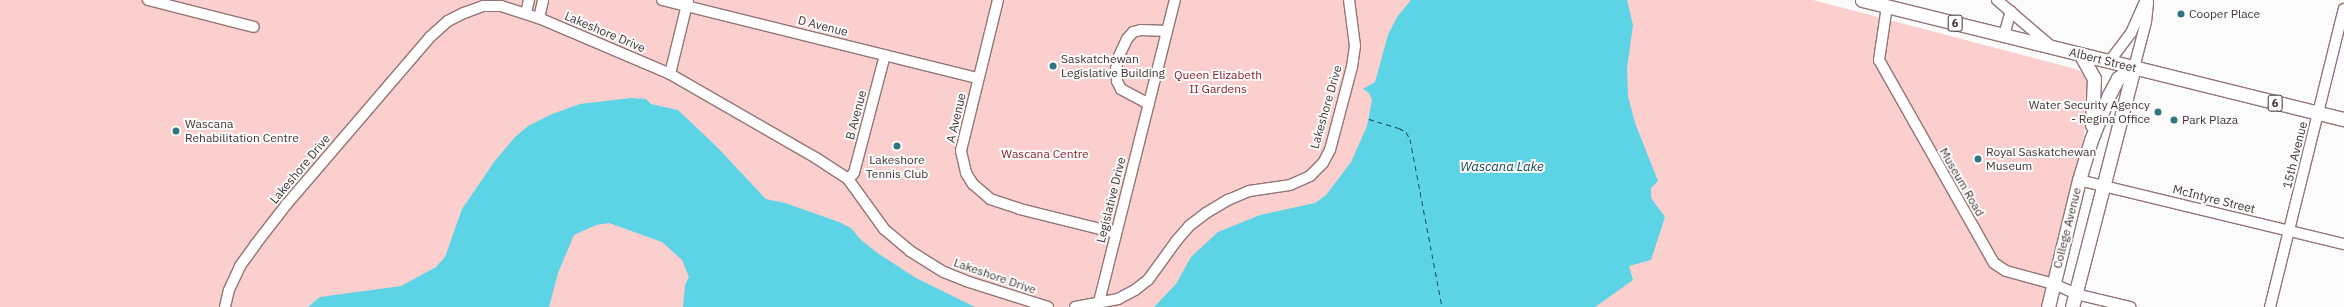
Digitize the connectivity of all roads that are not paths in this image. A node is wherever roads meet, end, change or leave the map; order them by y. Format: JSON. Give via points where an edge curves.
{"nodes":[{"id":1,"x":148,"y":0,"type":"edge"},
{"id":2,"x":529,"y":0,"type":"edge"},
{"id":3,"x":544,"y":0,"type":"edge"},
{"id":4,"x":662,"y":0,"type":"edge"},
{"id":5,"x":998,"y":0,"type":"edge"},
{"id":6,"x":1175,"y":0,"type":"edge"},
{"id":7,"x":1349,"y":0,"type":"edge"},
{"id":8,"x":1862,"y":0,"type":"edge"},
{"id":9,"x":1997,"y":0,"type":"edge"},
{"id":10,"x":2147,"y":0,"type":"edge"},
{"id":11,"x":687,"y":3,"type":"edge"},
{"id":12,"x":1887,"y":6,"type":"junction"},
{"id":13,"x":2344,"y":9,"type":"edge"},
{"id":14,"x":2011,"y":11,"type":"junction"},
{"id":15,"x":526,"y":13,"type":"junction"},
{"id":16,"x":539,"y":18,"type":"junction"},
{"id":17,"x":254,"y":26,"type":"dead end"},
{"id":18,"x":1167,"y":31,"type":"junction"},
{"id":19,"x":2004,"y":35,"type":"junction"},
{"id":20,"x":2053,"y":48,"type":"junction"},
{"id":21,"x":885,"y":55,"type":"junction"},
{"id":22,"x":2081,"y":55,"type":"junction"},
{"id":23,"x":2109,"y":62,"type":"junction"},
{"id":24,"x":2134,"y":68,"type":"junction"},
{"id":25,"x":670,"y":74,"type":"junction"},
{"id":26,"x":978,"y":78,"type":"junction"},
{"id":27,"x":1148,"y":104,"type":"junction"},
{"id":28,"x":2318,"y":113,"type":"junction"},
{"id":29,"x":2344,"y":119,"type":"edge"},
{"id":30,"x":2091,"y":140,"type":"junction"},
{"id":31,"x":848,"y":179,"type":"junction"},
{"id":32,"x":2079,"y":180,"type":"junction"},
{"id":33,"x":2103,"y":186,"type":"junction"},
{"id":34,"x":2290,"y":230,"type":"junction"},
{"id":35,"x":1116,"y":233,"type":"junction"},
{"id":36,"x":2344,"y":244,"type":"edge"},
{"id":37,"x":2054,"y":284,"type":"junction"},
{"id":38,"x":2074,"y":301,"type":"edge"},
{"id":39,"x":1099,"y":302,"type":"junction"},
{"id":40,"x":225,"y":307,"type":"edge"},
{"id":41,"x":1048,"y":307,"type":"edge"},
{"id":42,"x":1075,"y":307,"type":"edge"},
{"id":43,"x":2048,"y":307,"type":"edge"},
{"id":44,"x":2130,"y":307,"type":"edge"},
{"id":45,"x":2270,"y":307,"type":"edge"}],
"edges":[{"from":1,"to":17,"type":"street"},
{"from":2,"to":15,"type":"street"},
{"from":3,"to":16,"type":"street"},
{"from":4,"to":11,"type":"street","name":"D Avenue"},
{"from":5,"to":26,"type":"street","name":"A Avenue"},
{"from":6,"to":18,"type":"street","name":"Legislative Drive"},
{"from":7,"to":39,"type":"street","name":"Lakeshore Drive","via":[[1355,46],[1352,67],[1330,150],[1323,163],[1310,176],[1290,184],[1249,191],[1206,213],[1177,240],[1144,283],[1118,299]]},
{"from":8,"to":12,"type":"main road","name":"Albert Street","number":"6"},
{"from":9,"to":14,"type":"street"},
{"from":10,"to":23,"type":"street","name":"College Avenue","via":[[2131,33]]},
{"from":10,"to":24,"type":"street","name":"College Avenue","via":[[2146,22]]},
{"from":11,"to":21,"type":"street","name":"D Avenue"},
{"from":11,"to":25,"type":"street"},
{"from":12,"to":19,"type":"main road","name":"Albert Street","number":"6"},
{"from":12,"to":37,"type":"street","name":"Museum Road","via":[[1879,60],[1994,263],[2006,271]]},
{"from":13,"to":28,"type":"street","name":"15th Avenue"},
{"from":14,"to":19,"type":"street"},
{"from":14,"to":20,"type":"street"},
{"from":15,"to":16,"type":"street","name":"Lakeshore Drive"},
{"from":15,"to":40,"type":"street","name":"Lakeshore Drive","via":[[501,6],[483,6],[448,21],[430,37],[286,205],[255,245],[240,266],[229,290]]},
{"from":16,"to":25,"type":"street","name":"Lakeshore Drive"},
{"from":18,"to":27,"type":"street","name":"Legislative Drive"},
{"from":18,"to":27,"type":"street","via":[[1133,32],[1127,38],[1119,56],[1116,69],[1117,82],[1121,89]]},
{"from":19,"to":20,"type":"main road","name":"Albert Street","number":"6"},
{"from":20,"to":22,"type":"main road","name":"Albert Street","number":"6"},
{"from":21,"to":26,"type":"street","name":"D Avenue"},
{"from":21,"to":31,"type":"street","name":"B Avenue","via":[[854,173]]},
{"from":22,"to":23,"type":"main road","name":"Albert Street","number":"6"},
{"from":22,"to":30,"type":"main road","via":[[2094,78]]},
{"from":23,"to":24,"type":"main road","name":"Albert Street","number":"6"},
{"from":24,"to":28,"type":"main road","name":"Albert Street","number":"6"},
{"from":24,"to":30,"type":"main road","name":"College Avenue","via":[[2118,78]]},
{"from":24,"to":33,"type":"main road","name":"College Avenue"},
{"from":25,"to":31,"type":"street","name":"Lakeshore Drive"},
{"from":26,"to":35,"type":"street","name":"A Avenue","via":[[961,151],[964,167],[973,184],[982,194],[1005,205]]},
{"from":27,"to":35,"type":"street","name":"Legislative Drive"},
{"from":28,"to":29,"type":"main road","name":"Albert Street","number":"6"},
{"from":28,"to":34,"type":"street","name":"15th Avenue"},
{"from":30,"to":32,"type":"main road","name":"College Avenue"},
{"from":31,"to":41,"type":"street","name":"Lakeshore Drive","via":[[884,229],[910,251],[944,272]]},
{"from":32,"to":33,"type":"street","name":"McIntyre Street"},
{"from":32,"to":37,"type":"main road","name":"College Avenue"},
{"from":33,"to":34,"type":"street","name":"McIntyre Street"},
{"from":33,"to":38,"type":"main road","name":"College Avenue"},
{"from":34,"to":36,"type":"street","name":"McIntyre Street"},
{"from":34,"to":45,"type":"street","name":"15th Avenue"},
{"from":35,"to":39,"type":"street","name":"Legislative Drive"},
{"from":37,"to":38,"type":"street","name":"Museum Road"},
{"from":37,"to":43,"type":"main road","name":"College Avenue"},
{"from":38,"to":44,"type":"street","name":"Museum Road"},
{"from":39,"to":42,"type":"street","name":"Lakeshore Drive"}]}
